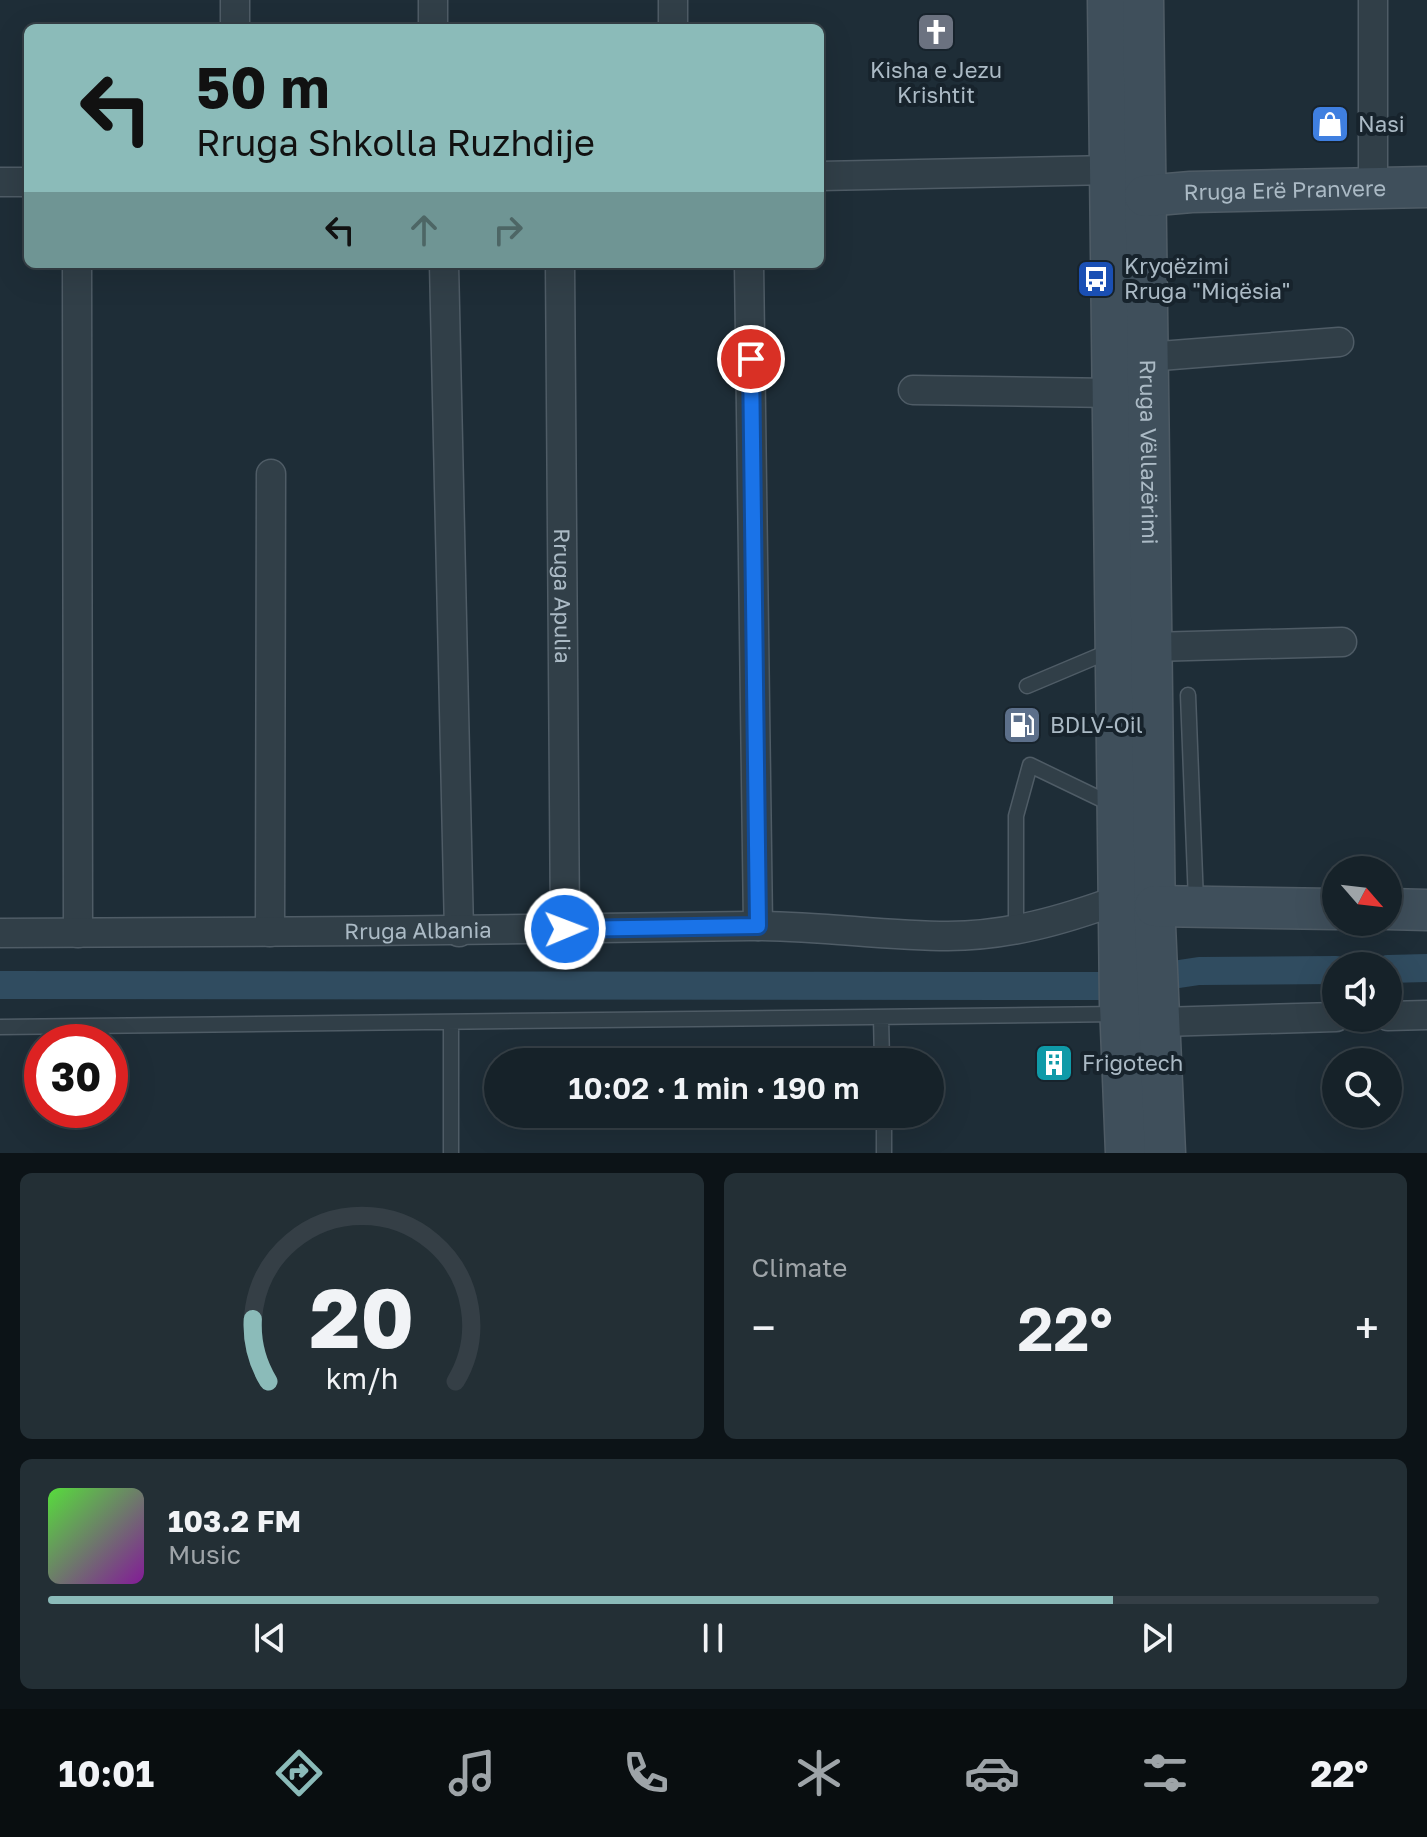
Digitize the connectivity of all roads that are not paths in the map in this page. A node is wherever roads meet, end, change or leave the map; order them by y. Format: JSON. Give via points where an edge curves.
{"nodes":[{"id":1,"x":235,"y":0,"type":"edge"},
{"id":2,"x":433,"y":0,"type":"edge"},
{"id":3,"x":673,"y":0,"type":"edge"},
{"id":4,"x":1108,"y":0,"type":"edge"},
{"id":5,"x":1143,"y":0,"type":"edge"},
{"id":6,"x":1373,"y":0,"type":"edge"},
{"id":7,"x":235,"y":24,"type":"edge"},
{"id":8,"x":433,"y":24,"type":"edge"},
{"id":9,"x":673,"y":24,"type":"edge"},
{"id":10,"x":1112,"y":170,"type":"junction"},
{"id":11,"x":824,"y":176,"type":"edge"},
{"id":12,"x":0,"y":182,"type":"edge"},
{"id":13,"x":24,"y":182,"type":"edge"},
{"id":14,"x":1427,"y":187,"type":"edge"},
{"id":15,"x":1373,"y":189,"type":"junction"},
{"id":16,"x":1145,"y":196,"type":"junction"},
{"id":17,"x":77,"y":268,"type":"edge"},
{"id":18,"x":444,"y":268,"type":"edge"},
{"id":19,"x":560,"y":268,"type":"edge"},
{"id":20,"x":749,"y":268,"type":"edge"},
{"id":21,"x":1339,"y":342,"type":"dead end"},
{"id":22,"x":1147,"y":357,"type":"junction"},
{"id":23,"x":913,"y":390,"type":"dead end"},
{"id":24,"x":1113,"y":393,"type":"junction"},
{"id":25,"x":271,"y":474,"type":"dead end"},
{"id":26,"x":1342,"y":642,"type":"dead end"},
{"id":27,"x":1133,"y":648,"type":"junction"},
{"id":28,"x":1027,"y":686,"type":"dead end"},
{"id":29,"x":1188,"y":695,"type":"dead end"},
{"id":30,"x":1117,"y":807,"type":"junction"},
{"id":31,"x":1196,"y":907,"type":"junction"},
{"id":32,"x":1322,"y":909,"type":"edge"},
{"id":33,"x":1402,"y":909,"type":"edge"},
{"id":34,"x":1427,"y":910,"type":"edge"},
{"id":35,"x":1137,"y":913,"type":"junction"},
{"id":36,"x":758,"y":926,"type":"junction"},
{"id":37,"x":565,"y":929,"type":"junction"},
{"id":38,"x":1016,"y":931,"type":"junction"},
{"id":39,"x":270,"y":932,"type":"junction"},
{"id":40,"x":459,"y":932,"type":"junction"},
{"id":41,"x":0,"y":933,"type":"edge"},
{"id":42,"x":78,"y":933,"type":"junction"},
{"id":43,"x":1120,"y":1009,"type":"junction"},
{"id":44,"x":1427,"y":1015,"type":"edge"},
{"id":45,"x":1402,"y":1016,"type":"edge"},
{"id":46,"x":881,"y":1017,"type":"junction"},
{"id":47,"x":1160,"y":1017,"type":"junction"},
{"id":48,"x":1322,"y":1017,"type":"edge"},
{"id":49,"x":451,"y":1024,"type":"junction"},
{"id":50,"x":0,"y":1027,"type":"edge"},
{"id":51,"x":882,"y":1048,"type":"edge"},
{"id":52,"x":884,"y":1128,"type":"edge"},
{"id":53,"x":451,"y":1153,"type":"edge"},
{"id":54,"x":884,"y":1153,"type":"edge"},
{"id":55,"x":1126,"y":1153,"type":"edge"},
{"id":56,"x":1165,"y":1153,"type":"edge"}],
"edges":[{"from":1,"to":7,"type":"street"},
{"from":2,"to":8,"type":"street"},
{"from":3,"to":9,"type":"street"},
{"from":4,"to":10,"type":"main road","name":"Rruga Vëllazërimi"},
{"from":5,"to":16,"type":"main road","name":"Rruga Vëllazërimi"},
{"from":6,"to":15,"type":"street"},
{"from":10,"to":11,"type":"street"},
{"from":10,"to":24,"type":"main road","name":"Rruga Vëllazërimi"},
{"from":12,"to":13,"type":"street"},
{"from":14,"to":15,"type":"main road","name":"Rruga Erë Pranvere"},
{"from":15,"to":16,"type":"main road","name":"Rruga Erë Pranvere"},
{"from":16,"to":22,"type":"main road","name":"Rruga Vëllazërimi"},
{"from":17,"to":42,"type":"street"},
{"from":18,"to":40,"type":"street"},
{"from":19,"to":37,"type":"street","name":"Rruga Apulia"},
{"from":20,"to":36,"type":"street"},
{"from":21,"to":22,"type":"street"},
{"from":22,"to":27,"type":"main road","name":"Rruga Vëllazërimi"},
{"from":23,"to":24,"type":"street"},
{"from":24,"to":27,"type":"main road","name":"Rruga Vëllazërimi"},
{"from":25,"to":39,"type":"street"},
{"from":26,"to":27,"type":"street"},
{"from":27,"to":28,"type":"lane"},
{"from":27,"to":30,"type":"main road","name":"Rruga Vëllazërimi"},
{"from":27,"to":35,"type":"main road","name":"Rruga Vëllazërimi"},
{"from":29,"to":31,"type":"lane"},
{"from":30,"to":35,"type":"main road","name":"Rruga Vëllazërimi"},
{"from":30,"to":38,"type":"lane","via":[[1030,765],[1016,816]]},
{"from":31,"to":32,"type":"main road"},
{"from":31,"to":35,"type":"main road"},
{"from":33,"to":34,"type":"main road"},
{"from":35,"to":38,"type":"street","name":"Rruga Albania","via":[[1068,919]]},
{"from":35,"to":43,"type":"main road"},
{"from":35,"to":47,"type":"main road"},
{"from":36,"to":37,"type":"street","name":"Rruga Albania"},
{"from":36,"to":38,"type":"street","name":"Rruga Albania","via":[[950,936]]},
{"from":37,"to":40,"type":"street","name":"Rruga Albania"},
{"from":39,"to":40,"type":"street","name":"Rruga Albania"},
{"from":39,"to":42,"type":"street","name":"Rruga Albania"},
{"from":41,"to":42,"type":"street","name":"Rruga Albania"},
{"from":43,"to":46,"type":"lane"},
{"from":43,"to":55,"type":"main road"},
{"from":44,"to":45,"type":"street"},
{"from":46,"to":49,"type":"lane"},
{"from":46,"to":51,"type":"lane"},
{"from":47,"to":48,"type":"street"},
{"from":47,"to":56,"type":"main road"},
{"from":49,"to":50,"type":"lane"},
{"from":49,"to":53,"type":"lane"},
{"from":52,"to":54,"type":"lane"}]}
